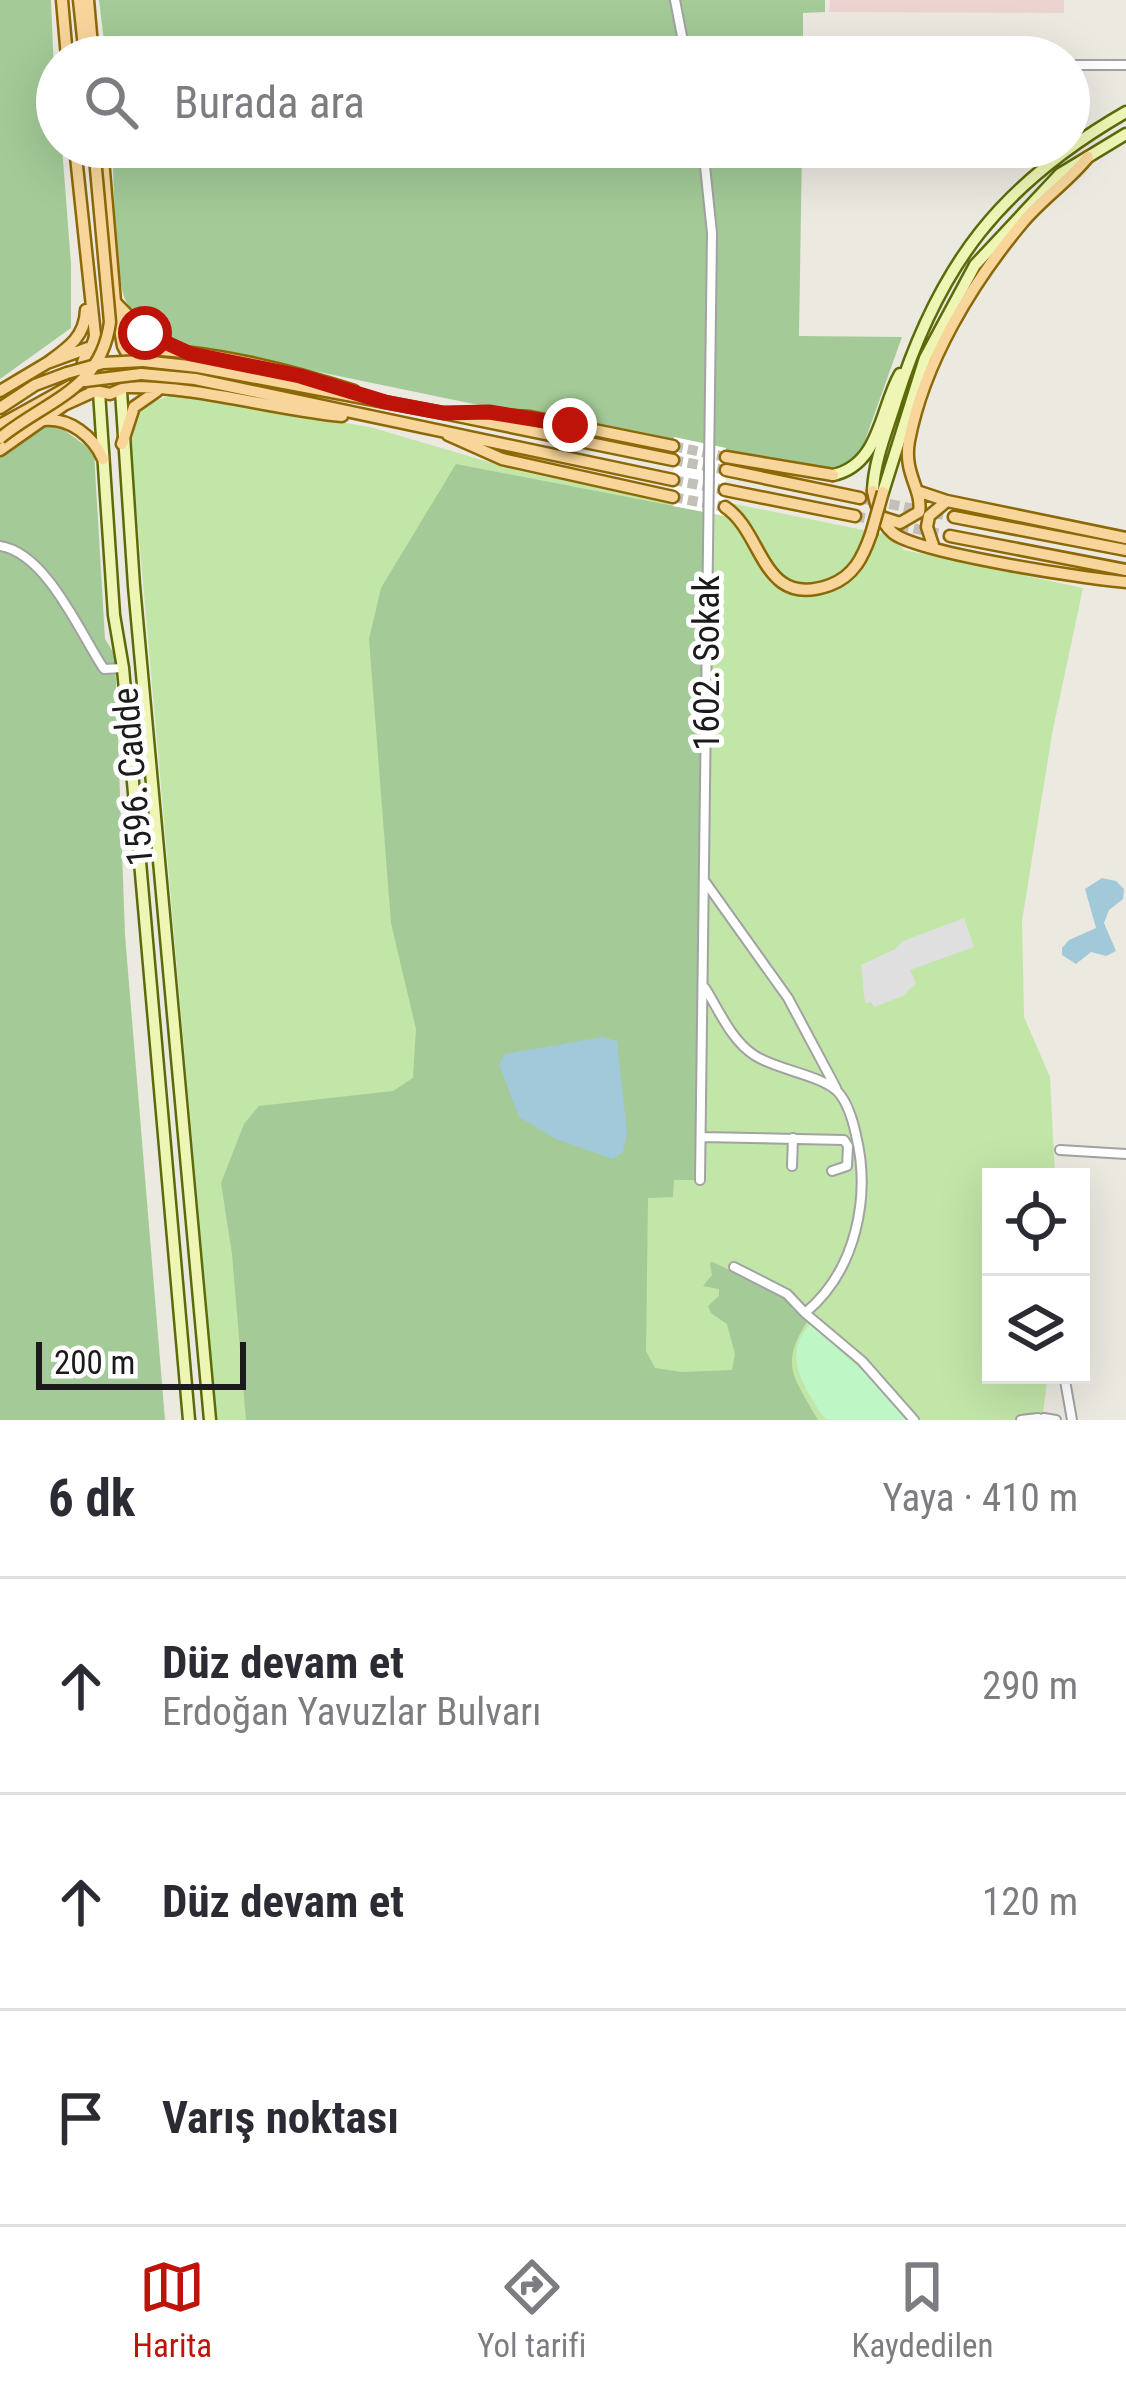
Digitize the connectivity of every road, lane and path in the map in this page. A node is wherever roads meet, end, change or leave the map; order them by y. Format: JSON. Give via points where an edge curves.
{"nodes":[{"id":1,"x":62,"y":0,"type":"edge"},
{"id":2,"x":83,"y":0,"type":"edge"},
{"id":3,"x":675,"y":0,"type":"edge"},
{"id":4,"x":65,"y":36,"type":"edge"},
{"id":5,"x":87,"y":36,"type":"edge"},
{"id":6,"x":682,"y":36,"type":"edge"},
{"id":7,"x":1090,"y":65,"type":"edge"},
{"id":8,"x":1126,"y":65,"type":"edge"},
{"id":9,"x":1126,"y":112,"type":"edge"},
{"id":10,"x":1090,"y":134,"type":"edge"},
{"id":11,"x":1126,"y":134,"type":"edge"},
{"id":12,"x":1090,"y":156,"type":"edge"},
{"id":13,"x":77,"y":168,"type":"edge"},
{"id":14,"x":99,"y":168,"type":"edge"},
{"id":15,"x":101,"y":168,"type":"edge"},
{"id":16,"x":706,"y":168,"type":"edge"},
{"id":17,"x":1042,"y":168,"type":"edge"},
{"id":18,"x":1070,"y":168,"type":"edge"},
{"id":19,"x":1077,"y":168,"type":"edge"},
{"id":20,"x":111,"y":242,"type":"junction"},
{"id":21,"x":84,"y":245,"type":"junction"},
{"id":22,"x":86,"y":271,"type":"junction"},
{"id":23,"x":115,"y":302,"type":"junction"},
{"id":24,"x":97,"y":346,"type":"junction"},
{"id":25,"x":125,"y":348,"type":"junction"},
{"id":26,"x":913,"y":350,"type":"junction"},
{"id":27,"x":191,"y":354,"type":"junction"},
{"id":28,"x":51,"y":361,"type":"junction"},
{"id":29,"x":142,"y":368,"type":"junction"},
{"id":30,"x":68,"y":380,"type":"junction"},
{"id":31,"x":169,"y":388,"type":"junction"},
{"id":32,"x":124,"y":389,"type":"junction"},
{"id":33,"x":0,"y":391,"type":"edge"},
{"id":34,"x":97,"y":392,"type":"junction"},
{"id":35,"x":72,"y":400,"type":"junction"},
{"id":36,"x":385,"y":402,"type":"junction"},
{"id":37,"x":0,"y":408,"type":"edge"},
{"id":38,"x":388,"y":419,"type":"junction"},
{"id":39,"x":40,"y":421,"type":"junction"},
{"id":40,"x":0,"y":425,"type":"edge"},
{"id":41,"x":440,"y":430,"type":"junction"},
{"id":42,"x":0,"y":438,"type":"edge"},
{"id":43,"x":122,"y":444,"type":"junction"},
{"id":44,"x":0,"y":450,"type":"edge"},
{"id":45,"x":673,"y":453,"type":"tunnel mouth"},
{"id":46,"x":103,"y":459,"type":"junction"},
{"id":47,"x":673,"y":480,"type":"tunnel mouth"},
{"id":48,"x":725,"y":490,"type":"tunnel mouth"},
{"id":49,"x":917,"y":491,"type":"junction"},
{"id":50,"x":878,"y":492,"type":"junction"},
{"id":51,"x":673,"y":497,"type":"tunnel mouth"},
{"id":52,"x":860,"y":498,"type":"tunnel mouth"},
{"id":53,"x":946,"y":501,"type":"junction"},
{"id":54,"x":725,"y":507,"type":"dead end"},
{"id":55,"x":856,"y":516,"type":"tunnel mouth"},
{"id":56,"x":881,"y":518,"type":"junction"},
{"id":57,"x":954,"y":518,"type":"tunnel mouth"},
{"id":58,"x":130,"y":522,"type":"junction"},
{"id":59,"x":108,"y":532,"type":"junction"},
{"id":60,"x":950,"y":536,"type":"tunnel mouth"},
{"id":61,"x":131,"y":537,"type":"junction"},
{"id":62,"x":1126,"y":538,"type":"edge"},
{"id":63,"x":0,"y":545,"type":"edge"},
{"id":64,"x":934,"y":548,"type":"junction"},
{"id":65,"x":1126,"y":550,"type":"edge"},
{"id":66,"x":1126,"y":570,"type":"edge"},
{"id":67,"x":1126,"y":582,"type":"edge"},
{"id":68,"x":123,"y":668,"type":"junction"},
{"id":69,"x":705,"y":882,"type":"junction"},
{"id":70,"x":704,"y":986,"type":"junction"},
{"id":71,"x":837,"y":1090,"type":"junction"},
{"id":72,"x":702,"y":1137,"type":"junction"},
{"id":73,"x":793,"y":1138,"type":"junction"},
{"id":74,"x":1060,"y":1150,"type":"dead end"},
{"id":75,"x":1126,"y":1154,"type":"edge"},
{"id":76,"x":792,"y":1166,"type":"dead end"},
{"id":77,"x":832,"y":1171,"type":"dead end"},
{"id":78,"x":700,"y":1180,"type":"dead end"},
{"id":79,"x":734,"y":1268,"type":"dead end"},
{"id":80,"x":805,"y":1313,"type":"junction"},
{"id":81,"x":1066,"y":1384,"type":"edge"},
{"id":82,"x":1041,"y":1418,"type":"edge"},
{"id":83,"x":188,"y":1420,"type":"edge"},
{"id":84,"x":210,"y":1420,"type":"edge"},
{"id":85,"x":914,"y":1420,"type":"edge"},
{"id":86,"x":1021,"y":1420,"type":"edge"},
{"id":87,"x":1056,"y":1420,"type":"edge"},
{"id":88,"x":1072,"y":1420,"type":"edge"}],
"edges":[{"from":1,"to":4,"type":"main road"},
{"from":2,"to":5,"type":"main road"},
{"from":3,"to":6,"type":"street"},
{"from":7,"to":8,"type":"street"},
{"from":9,"to":10,"type":"main road"},
{"from":11,"to":12,"type":"main road"},
{"from":13,"to":21,"type":"main road","name":"1596. Cadde"},
{"from":14,"to":24,"type":"main road","name":"1596. Cadde","bridge":true,"via":[[110,322]]},
{"from":15,"to":20,"type":"main road","name":"1596. Cadde"},
{"from":16,"to":69,"type":"street","name":"1602. Sokak"},
{"from":17,"to":26,"type":"main road","via":[[1012,194],[942,288]]},
{"from":18,"to":50,"type":"main road","via":[[1034,199],[957,294],[925,358]]},
{"from":19,"to":49,"type":"main road","via":[[987,268],[945,341],[910,439]]},
{"from":20,"to":21,"type":"main road","via":[[98,260]]},
{"from":20,"to":23,"type":"main road","name":"1596. Cadde"},
{"from":21,"to":22,"type":"main road","name":"1596. Cadde"},
{"from":22,"to":24,"type":"main road","name":"1596. Cadde"},
{"from":22,"to":28,"type":"main road","via":[[84,327]]},
{"from":23,"to":25,"type":"main road","name":"1596. Cadde"},
{"from":23,"to":27,"type":"main road","via":[[145,333]]},
{"from":24,"to":25,"type":"main road"},
{"from":24,"to":28,"type":"main road"},
{"from":24,"to":34,"type":"main road","name":"1596. Cadde","via":[[82,359]]},
{"from":24,"to":42,"type":"main road","bridge":true,"via":[[82,383]]},
{"from":25,"to":27,"type":"main road"},
{"from":25,"to":32,"type":"main road","name":"1596. Cadde","via":[[134,367]]},
{"from":26,"to":50,"type":"main road","via":[[875,472]]},
{"from":26,"to":52,"type":"main road","via":[[868,453],[850,470],[726,464]]},
{"from":27,"to":36,"type":"main road"},
{"from":28,"to":33,"type":"main road"},
{"from":28,"to":35,"type":"main road","via":[[71,367],[78,390]]},
{"from":29,"to":30,"type":"main road","bridge":true},
{"from":29,"to":36,"type":"main road","via":[[198,367]]},
{"from":29,"to":38,"type":"main road"},
{"from":30,"to":37,"type":"main road","via":[[35,385]]},
{"from":30,"to":40,"type":"main road"},
{"from":31,"to":32,"type":"main road"},
{"from":31,"to":38,"type":"main road"},
{"from":31,"to":43,"type":"main road","via":[[134,407]]},
{"from":32,"to":34,"type":"main road"},
{"from":32,"to":43,"type":"main road","name":"1596. Cadde"},
{"from":34,"to":35,"type":"main road"},
{"from":34,"to":46,"type":"main road","name":"1596. Cadde"},
{"from":35,"to":39,"type":"main road"},
{"from":36,"to":45,"type":"main road"},
{"from":38,"to":41,"type":"main road"},
{"from":39,"to":44,"type":"main road"},
{"from":39,"to":46,"type":"main road","via":[[73,427]]},
{"from":41,"to":47,"type":"main road"},
{"from":41,"to":51,"type":"main road","via":[[502,459]]},
{"from":43,"to":58,"type":"main road","name":"1596. Cadde"},
{"from":46,"to":59,"type":"main road","name":"1596. Cadde"},
{"from":48,"to":55,"type":"main road"},
{"from":49,"to":53,"type":"main road"},
{"from":49,"to":56,"type":"main road","via":[[914,518]]},
{"from":50,"to":54,"type":"main road","bridge":true,"via":[[871,534],[850,574],[803,589],[773,575]]},
{"from":50,"to":56,"type":"main road"},
{"from":53,"to":62,"type":"main road"},
{"from":53,"to":64,"type":"main road","via":[[927,521]]},
{"from":56,"to":64,"type":"main road","via":[[898,537]]},
{"from":57,"to":65,"type":"main road"},
{"from":58,"to":59,"type":"main road","via":[[119,514]]},
{"from":58,"to":61,"type":"main road","name":"1596. Cadde"},
{"from":59,"to":61,"type":"main road","via":[[118,543]]},
{"from":59,"to":68,"type":"main road","name":"1596. Cadde"},
{"from":60,"to":66,"type":"main road"},
{"from":61,"to":84,"type":"main road","name":"1596. Cadde"},
{"from":63,"to":68,"type":"street","via":[[26,557],[85,629],[104,670]]},
{"from":64,"to":67,"type":"main road"},
{"from":68,"to":83,"type":"main road","name":"1596. Cadde"},
{"from":69,"to":70,"type":"street","name":"1602. Sokak"},
{"from":69,"to":71,"type":"street","via":[[788,998]]},
{"from":70,"to":71,"type":"street","via":[[752,1054]]},
{"from":70,"to":72,"type":"street","name":"1602. Sokak"},
{"from":71,"to":80,"type":"street","via":[[861,1154],[861,1212],[833,1282]]},
{"from":72,"to":73,"type":"street"},
{"from":72,"to":78,"type":"street","name":"1602. Sokak"},
{"from":73,"to":76,"type":"street"},
{"from":73,"to":77,"type":"street","via":[[844,1140],[847,1166]]},
{"from":74,"to":75,"type":"street"},
{"from":79,"to":80,"type":"street","via":[[787,1294]]},
{"from":80,"to":85,"type":"street"},
{"from":81,"to":88,"type":"street"},
{"from":82,"to":86,"type":"street"},
{"from":82,"to":87,"type":"street"}]}
